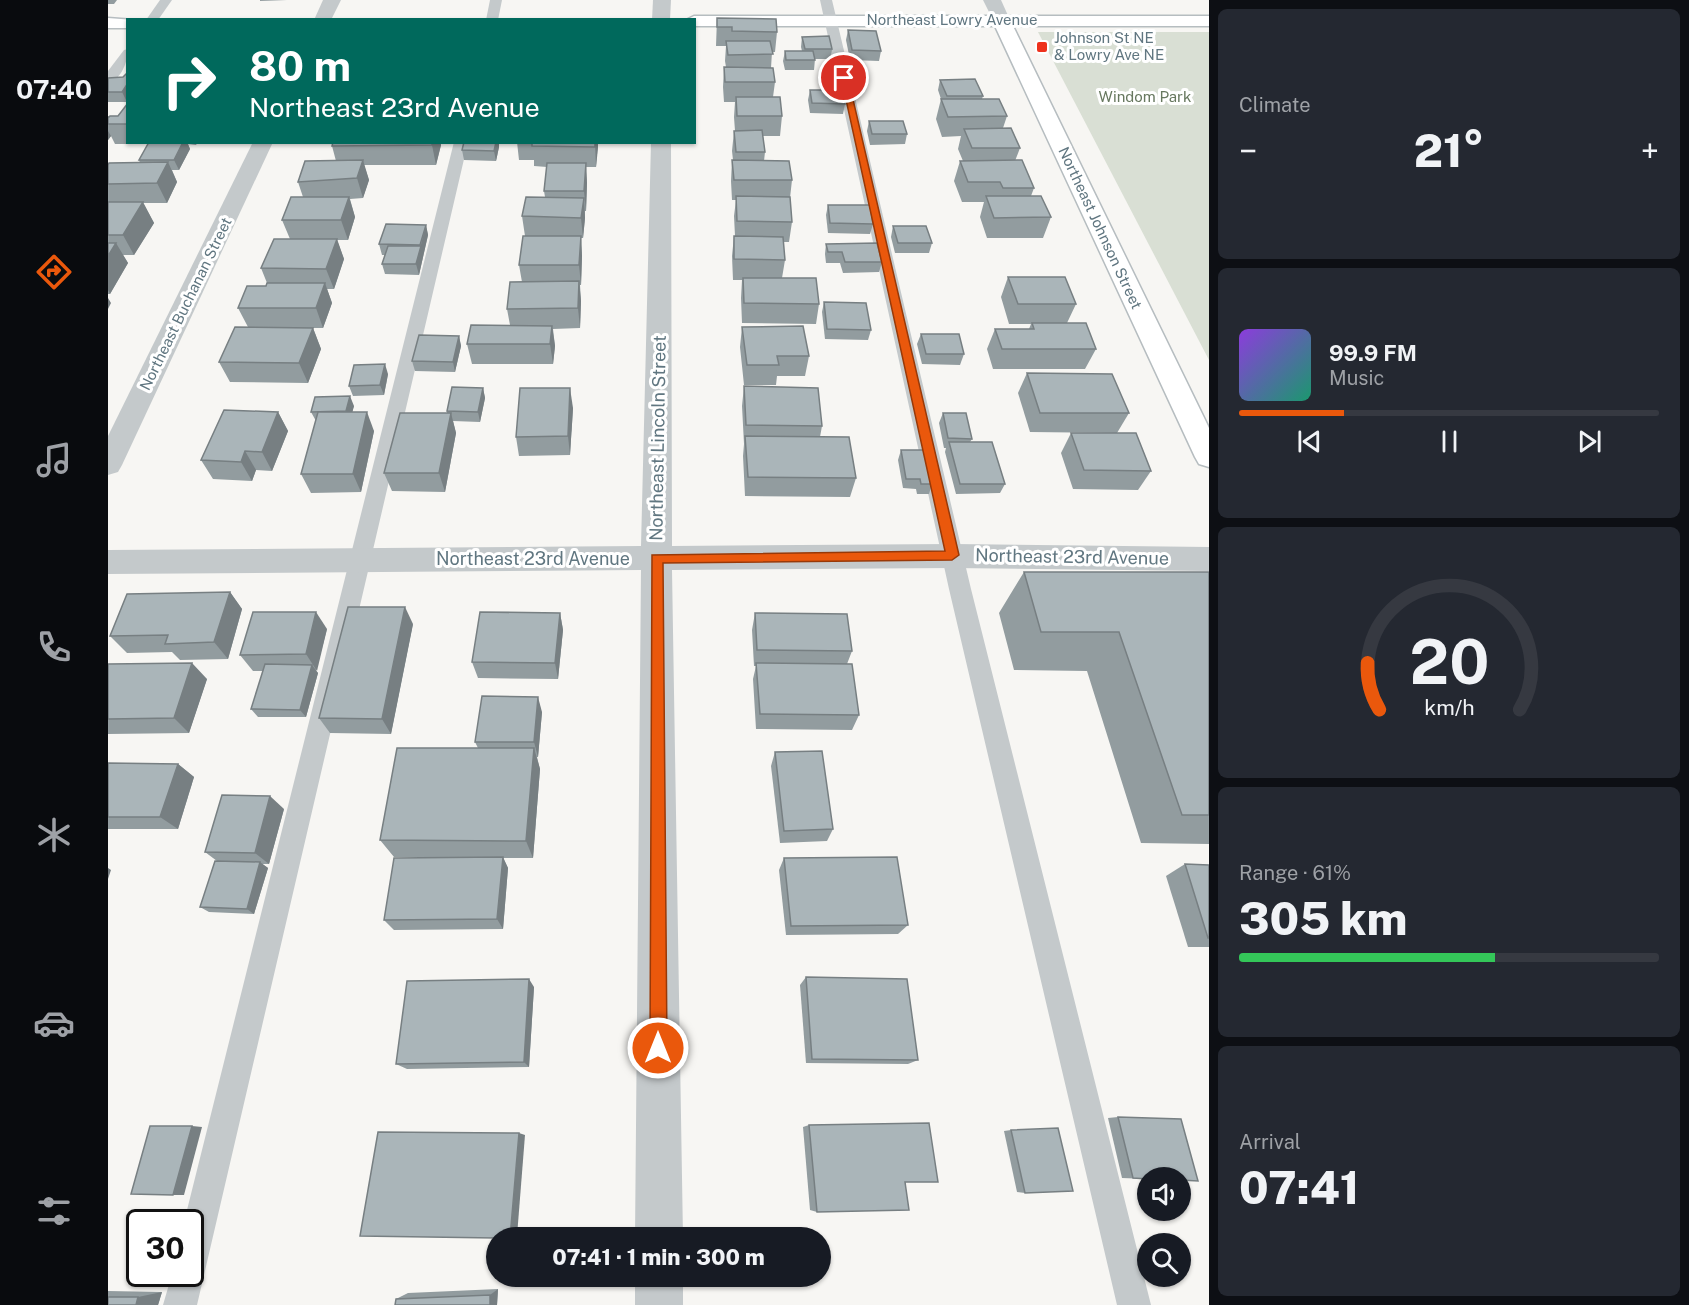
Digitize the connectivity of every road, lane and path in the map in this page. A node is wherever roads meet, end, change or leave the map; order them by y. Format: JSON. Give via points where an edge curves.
{"nodes":[{"id":1,"x":166,"y":0,"type":"edge"},
{"id":2,"x":332,"y":0,"type":"edge"},
{"id":3,"x":496,"y":0,"type":"edge"},
{"id":4,"x":662,"y":0,"type":"edge"},
{"id":5,"x":828,"y":10,"type":"edge"},
{"id":6,"x":996,"y":10,"type":"edge"},
{"id":7,"x":153,"y":18,"type":"edge"},
{"id":8,"x":323,"y":18,"type":"edge"},
{"id":9,"x":492,"y":18,"type":"edge"},
{"id":10,"x":661,"y":18,"type":"edge"},
{"id":11,"x":696,"y":21,"type":"edge"},
{"id":12,"x":1209,"y":21,"type":"edge"},
{"id":13,"x":108,"y":23,"type":"edge"},
{"id":14,"x":126,"y":23,"type":"edge"},
{"id":15,"x":126,"y":56,"type":"edge"},
{"id":16,"x":108,"y":80,"type":"edge"},
{"id":17,"x":262,"y":144,"type":"edge"},
{"id":18,"x":461,"y":144,"type":"edge"},
{"id":19,"x":661,"y":144,"type":"edge"},
{"id":20,"x":1209,"y":457,"type":"edge"},
{"id":21,"x":108,"y":465,"type":"edge"},
{"id":22,"x":952,"y":555,"type":"junction"},
{"id":23,"x":656,"y":558,"type":"junction"},
{"id":24,"x":1209,"y":559,"type":"edge"},
{"id":25,"x":359,"y":560,"type":"junction"},
{"id":26,"x":108,"y":562,"type":"edge"},
{"id":27,"x":203,"y":1209,"type":"edge"},
{"id":28,"x":659,"y":1227,"type":"edge"},
{"id":29,"x":185,"y":1287,"type":"edge"},
{"id":30,"x":659,"y":1287,"type":"edge"},
{"id":31,"x":180,"y":1305,"type":"edge"},
{"id":32,"x":659,"y":1305,"type":"edge"},
{"id":33,"x":1134,"y":1305,"type":"edge"}],
"edges":[{"from":1,"to":7,"type":"lane"},
{"from":2,"to":8,"type":"street"},
{"from":3,"to":9,"type":"lane"},
{"from":4,"to":10,"type":"street"},
{"from":5,"to":6,"type":"main road","name":"Northeast Lowry Avenue"},
{"from":5,"to":11,"type":"main road","name":"Northeast Lowry Avenue"},
{"from":5,"to":22,"type":"lane"},
{"from":6,"to":12,"type":"main road","name":"Northeast Lowry Avenue"},
{"from":6,"to":20,"type":"main road","name":"Northeast Johnson Street"},
{"from":13,"to":14,"type":"main road"},
{"from":15,"to":16,"type":"lane"},
{"from":17,"to":21,"type":"street","name":"Northeast Buchanan Street"},
{"from":18,"to":25,"type":"lane"},
{"from":19,"to":23,"type":"street","name":"Northeast Lincoln Street"},
{"from":22,"to":23,"type":"street","name":"Northeast 23rd Avenue"},
{"from":22,"to":24,"type":"street","name":"Northeast 23rd Avenue"},
{"from":22,"to":33,"type":"lane"},
{"from":23,"to":25,"type":"street","name":"Northeast 23rd Avenue"},
{"from":23,"to":28,"type":"street","name":"Northeast Lincoln Street"},
{"from":25,"to":26,"type":"street","name":"Northeast 23rd Avenue"},
{"from":25,"to":27,"type":"lane"},
{"from":29,"to":31,"type":"lane"},
{"from":30,"to":32,"type":"street"}]}
